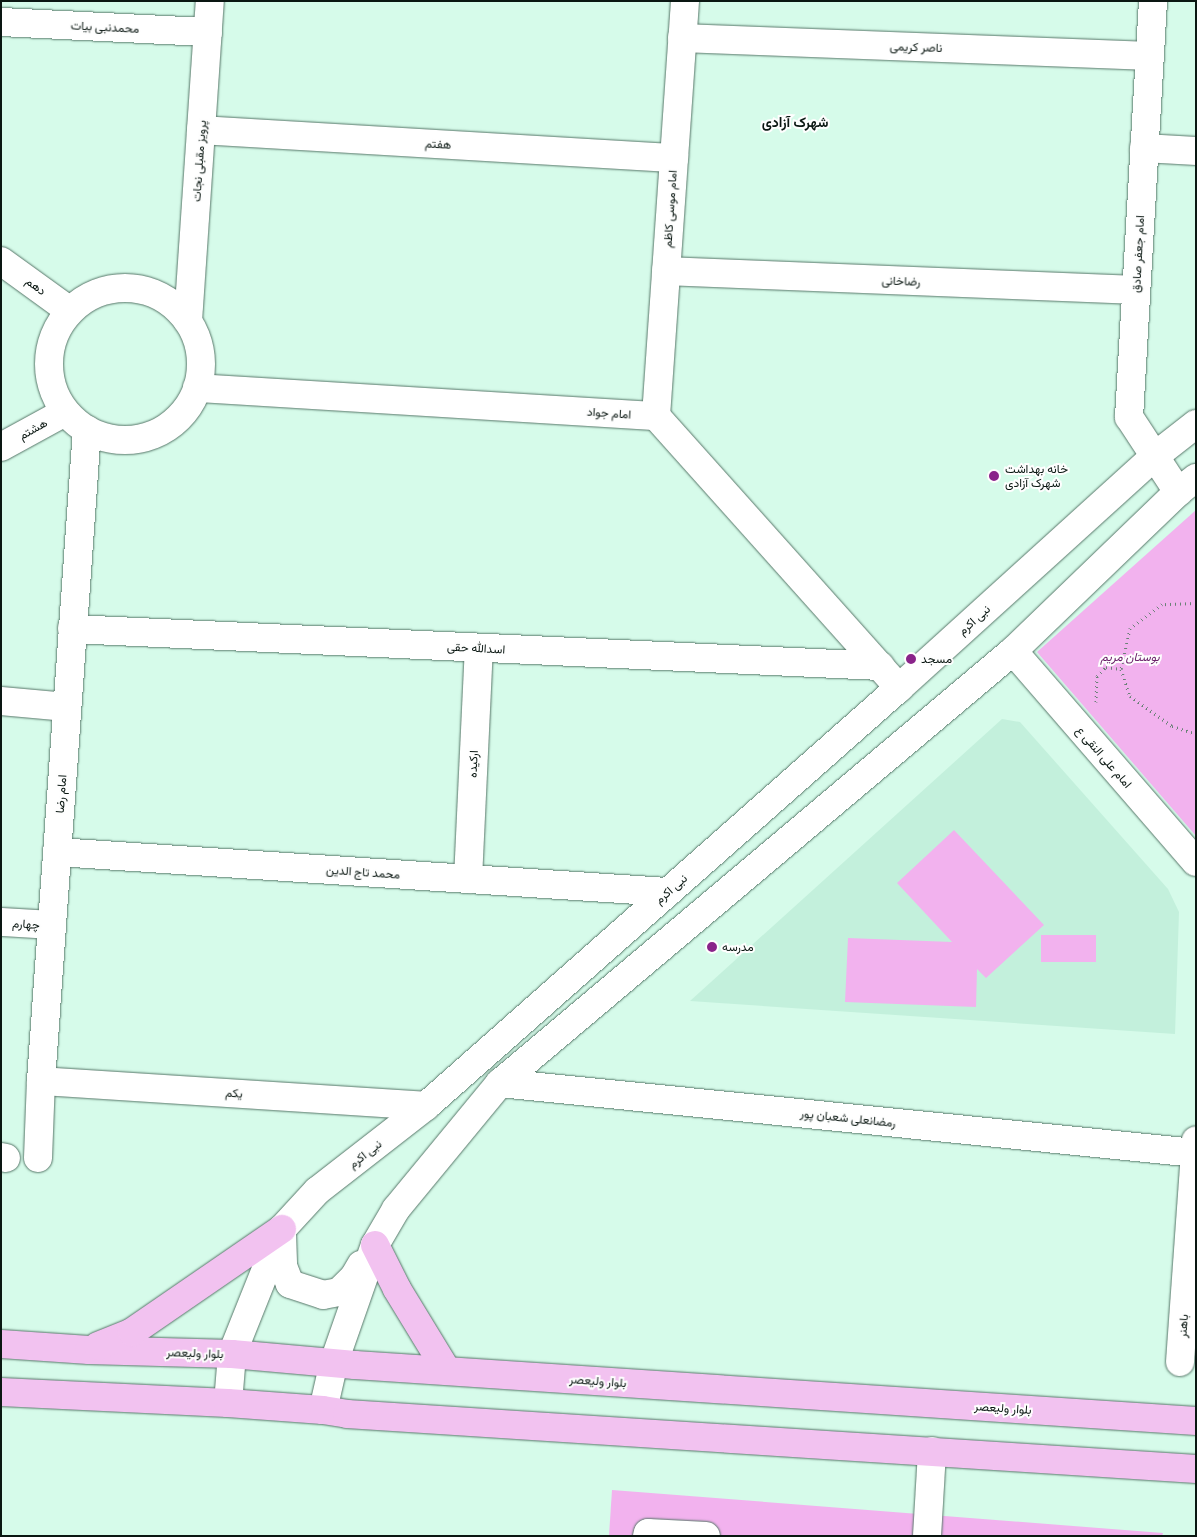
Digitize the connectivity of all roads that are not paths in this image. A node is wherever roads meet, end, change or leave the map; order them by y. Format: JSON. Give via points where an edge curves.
{"nodes":[{"id":1,"x":210,"y":1,"type":"edge"},
{"id":2,"x":685,"y":1,"type":"edge"},
{"id":3,"x":1153,"y":1,"type":"edge"},
{"id":4,"x":1,"y":22,"type":"edge"},
{"id":5,"x":208,"y":32,"type":"junction"},
{"id":6,"x":682,"y":38,"type":"junction"},
{"id":7,"x":1150,"y":56,"type":"junction"},
{"id":8,"x":201,"y":130,"type":"junction"},
{"id":9,"x":1144,"y":148,"type":"junction"},
{"id":10,"x":1196,"y":151,"type":"edge"},
{"id":11,"x":674,"y":158,"type":"junction"},
{"id":12,"x":1,"y":261,"type":"edge"},
{"id":13,"x":666,"y":271,"type":"junction"},
{"id":14,"x":1136,"y":290,"type":"junction"},
{"id":15,"x":70,"y":311,"type":"junction"},
{"id":16,"x":188,"y":321,"type":"junction"},
{"id":17,"x":197,"y":388,"type":"junction"},
{"id":18,"x":65,"y":412,"type":"junction"},
{"id":19,"x":656,"y":416,"type":"junction"},
{"id":20,"x":1196,"y":424,"type":"edge"},
{"id":21,"x":86,"y":430,"type":"junction"},
{"id":22,"x":1,"y":447,"type":"edge"},
{"id":23,"x":1155,"y":456,"type":"junction"},
{"id":24,"x":1187,"y":485,"type":"edge"},
{"id":25,"x":72,"y":629,"type":"junction"},
{"id":26,"x":479,"y":648,"type":"junction"},
{"id":27,"x":1013,"y":651,"type":"junction"},
{"id":28,"x":880,"y":666,"type":"junction"},
{"id":29,"x":899,"y":688,"type":"junction"},
{"id":30,"x":1,"y":702,"type":"edge"},
{"id":31,"x":67,"y":707,"type":"junction"},
{"id":32,"x":57,"y":852,"type":"junction"},
{"id":33,"x":1196,"y":862,"type":"edge"},
{"id":34,"x":468,"y":879,"type":"junction"},
{"id":35,"x":668,"y":892,"type":"junction"},
{"id":36,"x":1,"y":922,"type":"edge"},
{"id":37,"x":51,"y":925,"type":"junction"},
{"id":38,"x":41,"y":1081,"type":"junction"},
{"id":39,"x":500,"y":1084,"type":"junction"},
{"id":40,"x":426,"y":1106,"type":"junction"},
{"id":41,"x":1195,"y":1147,"type":"edge"},
{"id":42,"x":38,"y":1158,"type":"dead end"},
{"id":43,"x":1193,"y":1220,"type":"edge"},
{"id":44,"x":282,"y":1229,"type":"junction"},
{"id":45,"x":374,"y":1245,"type":"junction"},
{"id":46,"x":1,"y":1344,"type":"edge"},
{"id":47,"x":89,"y":1350,"type":"junction"},
{"id":48,"x":232,"y":1354,"type":"junction"},
{"id":49,"x":334,"y":1362,"type":"junction"},
{"id":50,"x":1180,"y":1362,"type":"dead end"},
{"id":51,"x":447,"y":1371,"type":"junction"},
{"id":52,"x":1,"y":1392,"type":"edge"},
{"id":53,"x":228,"y":1403,"type":"junction"},
{"id":54,"x":323,"y":1410,"type":"junction"},
{"id":55,"x":1196,"y":1421,"type":"edge"},
{"id":56,"x":932,"y":1451,"type":"junction"},
{"id":57,"x":1196,"y":1469,"type":"edge"},
{"id":58,"x":648,"y":1536,"type":"edge"},
{"id":59,"x":706,"y":1536,"type":"edge"},
{"id":60,"x":927,"y":1536,"type":"edge"}],
"edges":[{"from":1,"to":5,"type":"street","name":"پرویز مقبلی نجات"},
{"from":2,"to":6,"type":"street","name":"امام موسی کاظم"},
{"from":3,"to":7,"type":"street","name":"امام جعفر صادق"},
{"from":4,"to":5,"type":"street","name":"محمدنبی بیات"},
{"from":5,"to":8,"type":"street","name":"پرویز مقبلی نجات"},
{"from":6,"to":7,"type":"street","name":"ناصر کریمی"},
{"from":6,"to":11,"type":"street","name":"امام موسی کاظم"},
{"from":7,"to":9,"type":"street","name":"امام جعفر صادق"},
{"from":8,"to":11,"type":"street","name":"هفتم"},
{"from":8,"to":16,"type":"street","name":"پرویز مقبلی نجات"},
{"from":9,"to":10,"type":"street"},
{"from":9,"to":14,"type":"street","name":"امام جعفر صادق"},
{"from":11,"to":13,"type":"street","name":"امام موسی کاظم"},
{"from":12,"to":15,"type":"street","name":"دهم"},
{"from":13,"to":14,"type":"street","name":"رضاخانی"},
{"from":13,"to":19,"type":"street","name":"امام موسی کاظم"},
{"from":14,"to":23,"type":"street","name":"امام جعفر صادق","via":[[1129,417]]},
{"from":15,"to":16,"type":"street","via":[[88,298],[108,290],[130,288],[152,293],[172,304]]},
{"from":15,"to":18,"type":"street","via":[[57,329],[50,349],[48,372]]},
{"from":16,"to":17,"type":"street","via":[[198,342],[202,365]]},
{"from":17,"to":19,"type":"street","name":"امام جواد"},
{"from":17,"to":21,"type":"street","via":[[187,408],[172,424],[152,435],[130,440],[107,438]]},
{"from":18,"to":21,"type":"street"},
{"from":18,"to":22,"type":"street","name":"هشتم"},
{"from":19,"to":28,"type":"street"},
{"from":20,"to":23,"type":"street","name":"نبی اکرم"},
{"from":21,"to":25,"type":"street","name":"امام رضا"},
{"from":23,"to":24,"type":"street","name":"امام جعفر صادق"},
{"from":23,"to":29,"type":"street","name":"نبی اکرم"},
{"from":24,"to":27,"type":"street"},
{"from":25,"to":26,"type":"street","name":"اسدالله حقی"},
{"from":25,"to":31,"type":"street","name":"امام رضا"},
{"from":26,"to":28,"type":"street","name":"اسدالله حقی"},
{"from":26,"to":34,"type":"street","name":"ارکیده"},
{"from":27,"to":33,"type":"street","name":"امام علی النقی ع"},
{"from":27,"to":39,"type":"street"},
{"from":28,"to":29,"type":"street"},
{"from":29,"to":35,"type":"street","name":"نبی اکرم"},
{"from":30,"to":31,"type":"street"},
{"from":31,"to":32,"type":"street","name":"امام رضا"},
{"from":32,"to":34,"type":"street","name":"محمد تاج الدین"},
{"from":32,"to":37,"type":"street","name":"امام رضا"},
{"from":34,"to":35,"type":"street","name":"محمد تاج الدین"},
{"from":35,"to":40,"type":"street","name":"نبی اکرم"},
{"from":36,"to":37,"type":"street","name":"چهارم"},
{"from":37,"to":38,"type":"street","name":"امام رضا"},
{"from":38,"to":40,"type":"street","name":"یکم"},
{"from":38,"to":42,"type":"street","name":"امام رضا"},
{"from":39,"to":41,"type":"street","name":"رمضانعلی شعبان پور"},
{"from":39,"to":45,"type":"street","via":[[396,1209]]},
{"from":40,"to":44,"type":"street","name":"نبی اکرم","via":[[317,1192]]},
{"from":41,"to":43,"type":"street","name":"باهنر"},
{"from":43,"to":50,"type":"street","name":"باهنر"},
{"from":44,"to":45,"type":"street","via":[[283,1266],[290,1284],[323,1296],[339,1292],[354,1277]]},
{"from":44,"to":47,"type":"main road","via":[[132,1332]]},
{"from":44,"to":48,"type":"street","name":"نبی اکرم"},
{"from":45,"to":49,"type":"street"},
{"from":45,"to":51,"type":"main road"},
{"from":46,"to":47,"type":"main road","name":"بلوار ولیعصر"},
{"from":47,"to":48,"type":"main road","name":"بلوار ولیعصر"},
{"from":48,"to":49,"type":"main road","name":"بلوار ولیعصر"},
{"from":48,"to":53,"type":"street","name":"نبی اکرم"},
{"from":49,"to":51,"type":"main road","name":"بلوار ولیعصر"},
{"from":49,"to":54,"type":"street"},
{"from":51,"to":55,"type":"main road","name":"بلوار ولیعصر"},
{"from":52,"to":53,"type":"main road"},
{"from":53,"to":54,"type":"main road"},
{"from":54,"to":56,"type":"main road"},
{"from":56,"to":57,"type":"main road"},
{"from":56,"to":60,"type":"street"},
{"from":58,"to":59,"type":"street"}]}
